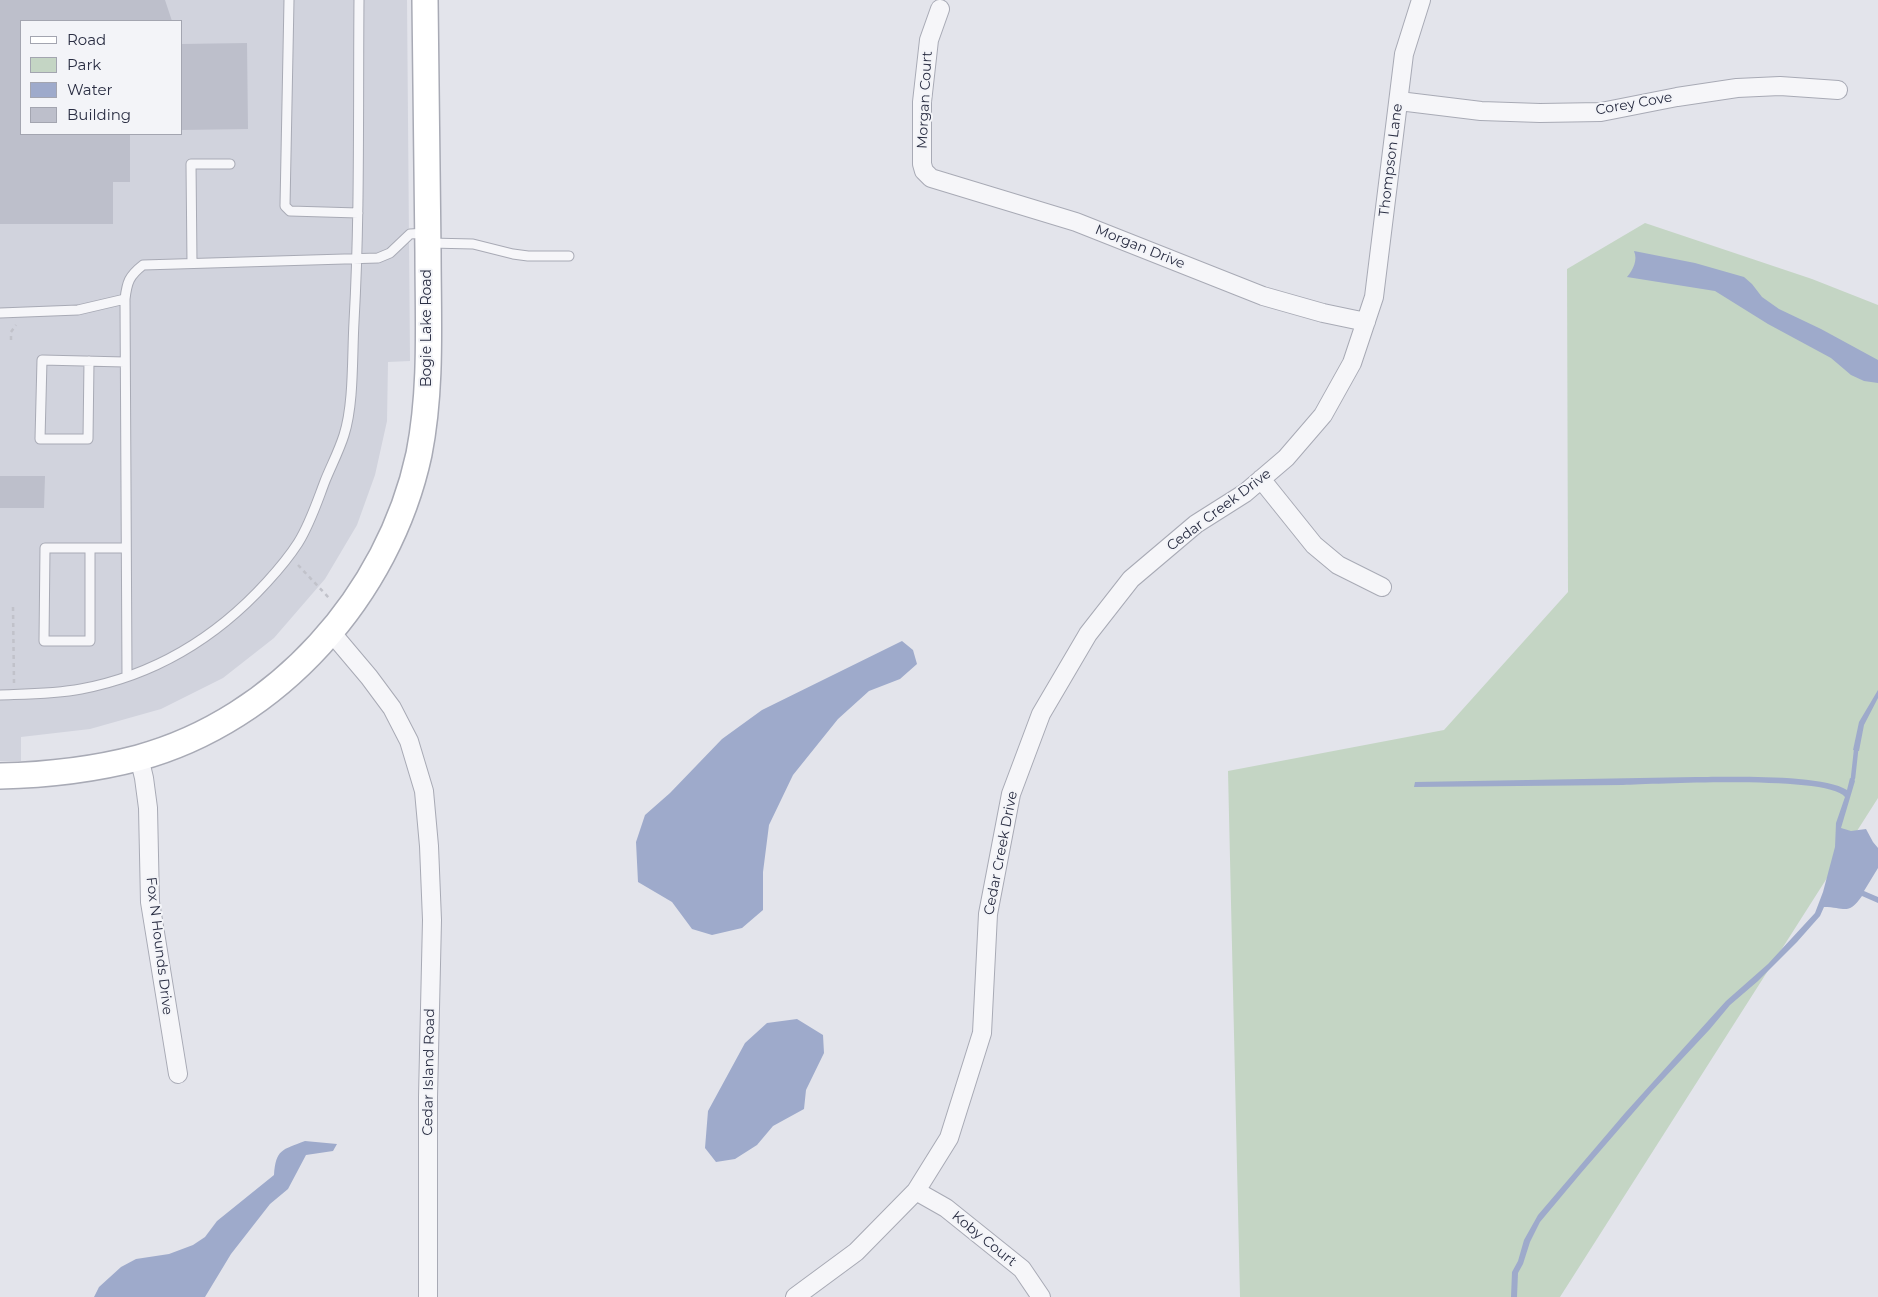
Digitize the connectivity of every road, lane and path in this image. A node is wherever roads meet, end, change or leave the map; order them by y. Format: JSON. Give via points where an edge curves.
{"nodes":[{"id":1,"x":289,"y":0,"type":"edge"},
{"id":2,"x":359,"y":0,"type":"edge"},
{"id":3,"x":426,"y":0,"type":"edge"},
{"id":4,"x":1421,"y":0,"type":"edge"},
{"id":5,"x":940,"y":9,"type":"dead end"},
{"id":6,"x":1838,"y":90,"type":"dead end"},
{"id":7,"x":1399,"y":101,"type":"junction"},
{"id":8,"x":230,"y":164,"type":"dead end"},
{"id":9,"x":922,"y":164,"type":"joint"},
{"id":10,"x":358,"y":213,"type":"junction"},
{"id":11,"x":428,"y":238,"type":"junction"},
{"id":12,"x":569,"y":256,"type":"dead end"},
{"id":13,"x":357,"y":259,"type":"junction"},
{"id":14,"x":192,"y":263,"type":"junction"},
{"id":15,"x":125,"y":299,"type":"junction"},
{"id":16,"x":0,"y":313,"type":"edge"},
{"id":17,"x":1366,"y":322,"type":"junction"},
{"id":18,"x":89,"y":361,"type":"junction"},
{"id":19,"x":125,"y":362,"type":"junction"},
{"id":20,"x":1260,"y":479,"type":"junction"},
{"id":21,"x":90,"y":548,"type":"junction"},
{"id":22,"x":126,"y":548,"type":"junction"},
{"id":23,"x":289,"y":555,"type":"junction"},
{"id":24,"x":1382,"y":587,"type":"dead end"},
{"id":25,"x":13,"y":607,"type":"dead end"},
{"id":26,"x":338,"y":624,"type":"junction"},
{"id":27,"x":127,"y":676,"type":"junction"},
{"id":28,"x":14,"y":694,"type":"junction"},
{"id":29,"x":0,"y":695,"type":"edge"},
{"id":30,"x":139,"y":757,"type":"junction"},
{"id":31,"x":0,"y":776,"type":"edge"},
{"id":32,"x":178,"y":1074,"type":"dead end"},
{"id":33,"x":916,"y":1192,"type":"junction"},
{"id":34,"x":428,"y":1297,"type":"edge"},
{"id":35,"x":795,"y":1297,"type":"edge"},
{"id":36,"x":1041,"y":1297,"type":"edge"}],
"edges":[{"from":1,"to":10,"type":"lane","via":[[285,206],[290,211]]},
{"from":2,"to":10,"type":"lane"},
{"from":3,"to":11,"type":"main road","name":"Bogie Lake Road"},
{"from":4,"to":7,"type":"street","name":"Thompson Lane","via":[[1404,54]]},
{"from":5,"to":9,"type":"street","name":"Morgan Court","via":[[929,40],[922,102]]},
{"from":6,"to":7,"type":"street","name":"Corey Cove","via":[[1780,86],[1737,88],[1600,112],[1482,111]]},
{"from":7,"to":17,"type":"street","name":"Thompson Lane","via":[[1374,297]]},
{"from":8,"to":14,"type":"lane","via":[[191,164]]},
{"from":9,"to":17,"type":"street","name":"Morgan Drive","via":[[931,178],[1076,222],[1263,296]]},
{"from":10,"to":13,"type":"lane"},
{"from":11,"to":12,"type":"lane","via":[[528,256]]},
{"from":11,"to":13,"type":"lane","via":[[410,234],[390,253],[378,258]]},
{"from":11,"to":26,"type":"main road","name":"Bogie Lake Road","via":[[427,387],[418,455],[406,499],[389,540],[368,580]]},
{"from":13,"to":14,"type":"lane"},
{"from":13,"to":23,"type":"lane","via":[[350,395],[344,434],[308,523]]},
{"from":14,"to":15,"type":"lane","via":[[143,265],[127,282]]},
{"from":15,"to":16,"type":"lane","via":[[78,310]]},
{"from":15,"to":19,"type":"lane"},
{"from":17,"to":20,"type":"street","name":"Cedar Creek Drive","via":[[1352,363],[1323,415],[1286,458]]},
{"from":18,"to":18,"type":"lane","via":[[42,360],[40,439],[88,439]]},
{"from":18,"to":19,"type":"lane"},
{"from":19,"to":22,"type":"lane"},
{"from":20,"to":24,"type":"street","via":[[1314,545],[1338,566]]},
{"from":20,"to":33,"type":"street","name":"Cedar Creek Drive","via":[[1196,524],[1132,579],[1088,634],[1041,714],[1011,794],[988,914],[982,1033],[949,1138]]},
{"from":21,"to":21,"type":"lane","via":[[45,548],[44,641],[90,641]]},
{"from":21,"to":22,"type":"lane"},
{"from":22,"to":27,"type":"lane"},
{"from":23,"to":26,"type":"path"},
{"from":23,"to":27,"type":"lane","via":[[250,601],[202,641],[155,666]]},
{"from":25,"to":28,"type":"path"},
{"from":26,"to":30,"type":"main road","name":"Bogie Lake Road","via":[[290,674],[251,704],[202,732]]},
{"from":26,"to":34,"type":"street","name":"Cedar Island Road","via":[[392,708],[409,741],[424,791],[432,920]]},
{"from":27,"to":28,"type":"lane","via":[[80,689]]},
{"from":28,"to":29,"type":"lane"},
{"from":30,"to":31,"type":"main road","name":"Bogie Lake Road","via":[[76,771]]},
{"from":30,"to":32,"type":"street","name":"Fox N Hounds Drive","via":[[148,808],[150,902]]},
{"from":33,"to":35,"type":"street","name":"Cedar Creek Drive","via":[[856,1252]]},
{"from":33,"to":36,"type":"street","name":"Koby Court","via":[[946,1208],[1022,1269]]}]}
